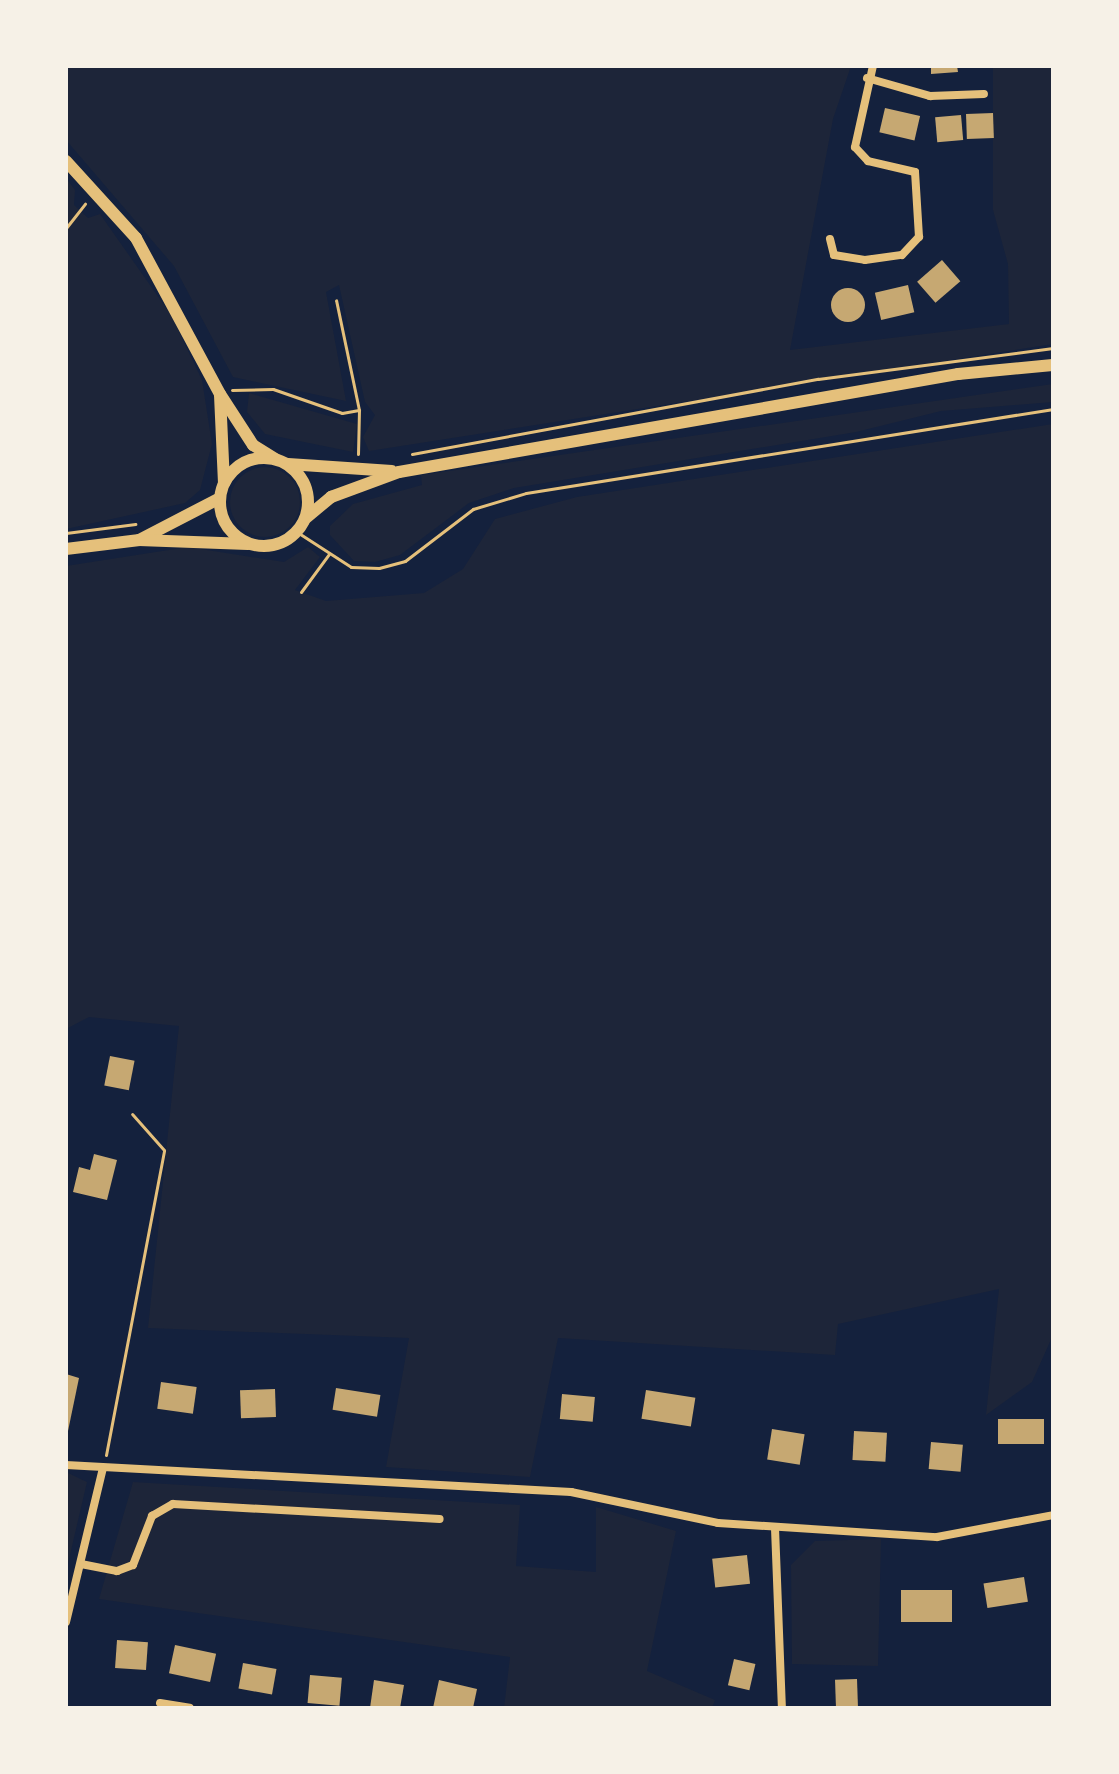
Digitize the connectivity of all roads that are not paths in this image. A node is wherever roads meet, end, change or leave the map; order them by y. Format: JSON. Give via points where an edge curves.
{"nodes":[{"id":1,"x":873,"y":66,"type":"edge"},
{"id":2,"x":867,"y":78,"type":"junction"},
{"id":3,"x":984,"y":94,"type":"dead end"},
{"id":4,"x":66,"y":161,"type":"edge"},
{"id":5,"x":830,"y":239,"type":"dead end"},
{"id":6,"x":1053,"y":365,"type":"edge"},
{"id":7,"x":220,"y":394,"type":"junction"},
{"id":8,"x":275,"y":459,"type":"junction"},
{"id":9,"x":288,"y":464,"type":"junction"},
{"id":10,"x":399,"y":472,"type":"junction"},
{"id":11,"x":224,"y":483,"type":"junction"},
{"id":12,"x":220,"y":498,"type":"junction"},
{"id":13,"x":306,"y":518,"type":"junction"},
{"id":14,"x":139,"y":540,"type":"junction"},
{"id":15,"x":252,"y":544,"type":"junction"},
{"id":16,"x":66,"y":549,"type":"edge"},
{"id":17,"x":66,"y":1465,"type":"edge"},
{"id":18,"x":103,"y":1468,"type":"junction"},
{"id":19,"x":1053,"y":1515,"type":"edge"},
{"id":20,"x":440,"y":1519,"type":"dead end"},
{"id":21,"x":775,"y":1528,"type":"junction"},
{"id":22,"x":81,"y":1564,"type":"junction"},
{"id":23,"x":66,"y":1622,"type":"edge"},
{"id":24,"x":160,"y":1703,"type":"dead end"},
{"id":25,"x":190,"y":1708,"type":"edge"},
{"id":26,"x":782,"y":1708,"type":"edge"}],
"edges":[{"from":1,"to":2,"type":"street"},
{"from":2,"to":3,"type":"street","via":[[930,96]]},
{"from":2,"to":5,"type":"street","via":[[855,147],[868,161],[915,172],[919,237],[902,255],[865,260],[834,255]]},
{"from":4,"to":7,"type":"main road","via":[[169,289]]},
{"from":6,"to":10,"type":"main road","via":[[958,374]]},
{"from":7,"to":8,"type":"main road","via":[[253,445]]},
{"from":7,"to":11,"type":"main road"},
{"from":8,"to":9,"type":"main road"},
{"from":8,"to":11,"type":"main road","via":[[245,462]]},
{"from":9,"to":10,"type":"main road"},
{"from":9,"to":13,"type":"main road","via":[[307,488]]},
{"from":10,"to":13,"type":"main road","via":[[331,497]]},
{"from":11,"to":12,"type":"main road"},
{"from":12,"to":14,"type":"main road"},
{"from":12,"to":15,"type":"main road","via":[[227,527]]},
{"from":13,"to":15,"type":"main road","via":[[297,532],[276,545]]},
{"from":14,"to":15,"type":"main road"},
{"from":14,"to":16,"type":"main road"},
{"from":17,"to":18,"type":"street"},
{"from":18,"to":21,"type":"street","via":[[571,1492]]},
{"from":18,"to":22,"type":"street"},
{"from":19,"to":21,"type":"street","via":[[937,1537]]},
{"from":20,"to":22,"type":"street","via":[[173,1504],[152,1516],[133,1565],[117,1571]]},
{"from":21,"to":26,"type":"street"},
{"from":22,"to":23,"type":"street"},
{"from":24,"to":25,"type":"street"}]}
